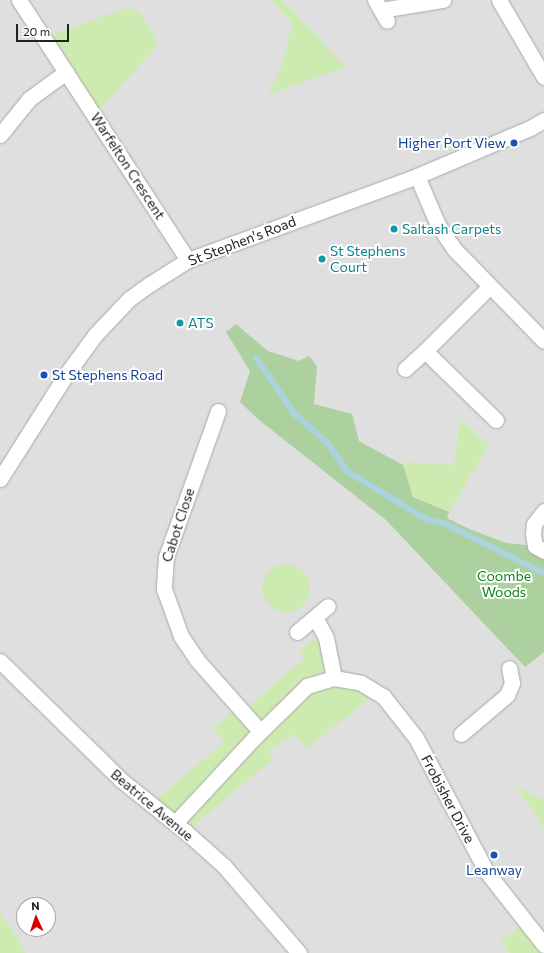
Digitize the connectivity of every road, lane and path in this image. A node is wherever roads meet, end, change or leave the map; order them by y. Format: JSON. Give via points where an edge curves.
{"nodes":[{"id":1,"x":19,"y":0,"type":"edge"},
{"id":2,"x":443,"y":0,"type":"edge"},
{"id":3,"x":498,"y":0,"type":"edge"},
{"id":4,"x":381,"y":10,"type":"edge"},
{"id":5,"x":66,"y":72,"type":"junction"},
{"id":6,"x":544,"y":77,"type":"edge"},
{"id":7,"x":544,"y":120,"type":"edge"},
{"id":8,"x":0,"y":135,"type":"edge"},
{"id":9,"x":417,"y":176,"type":"junction"},
{"id":10,"x":188,"y":260,"type":"junction"},
{"id":11,"x":490,"y":286,"type":"junction"},
{"id":12,"x":544,"y":341,"type":"edge"},
{"id":13,"x":424,"y":351,"type":"junction"},
{"id":14,"x":405,"y":369,"type":"dead end"},
{"id":15,"x":218,"y":411,"type":"dead end"},
{"id":16,"x":496,"y":420,"type":"dead end"},
{"id":17,"x":0,"y":479,"type":"edge"},
{"id":18,"x":544,"y":511,"type":"edge"},
{"id":19,"x":544,"y":551,"type":"edge"},
{"id":20,"x":328,"y":606,"type":"dead end"},
{"id":21,"x":315,"y":617,"type":"junction"},
{"id":22,"x":296,"y":632,"type":"dead end"},
{"id":23,"x":0,"y":662,"type":"edge"},
{"id":24,"x":509,"y":668,"type":"dead end"},
{"id":25,"x":334,"y":678,"type":"junction"},
{"id":26,"x":260,"y":731,"type":"junction"},
{"id":27,"x":461,"y":734,"type":"dead end"},
{"id":28,"x":175,"y":823,"type":"junction"},
{"id":29,"x":544,"y":945,"type":"edge"},
{"id":30,"x":299,"y":953,"type":"edge"}],
"edges":[{"from":1,"to":5,"type":"street","name":"Warfelton Crescent"},
{"from":2,"to":4,"type":"street"},
{"from":3,"to":6,"type":"street"},
{"from":5,"to":8,"type":"street","via":[[29,99]]},
{"from":5,"to":10,"type":"street","name":"Warfelton Crescent"},
{"from":7,"to":9,"type":"street","name":"St Stephen's Road"},
{"from":9,"to":10,"type":"street","name":"St Stephen's Road"},
{"from":9,"to":11,"type":"street","via":[[438,225],[455,250]]},
{"from":10,"to":17,"type":"street","name":"St Stephen's Road","via":[[129,299],[95,336],[65,376]]},
{"from":11,"to":12,"type":"street"},
{"from":11,"to":13,"type":"street"},
{"from":13,"to":14,"type":"street"},
{"from":13,"to":16,"type":"street"},
{"from":15,"to":26,"type":"street","name":"Cabot Close","via":[[166,557],[164,589],[181,636],[197,660]]},
{"from":18,"to":19,"type":"street","via":[[534,524],[532,534],[535,546]]},
{"from":20,"to":21,"type":"street"},
{"from":21,"to":22,"type":"street"},
{"from":21,"to":25,"type":"street","via":[[326,638]]},
{"from":23,"to":28,"type":"street","name":"Beatrice Avenue","via":[[121,780]]},
{"from":24,"to":27,"type":"street","via":[[512,684],[507,695]]},
{"from":25,"to":26,"type":"street","name":"Frobisher Drive","via":[[306,686]]},
{"from":25,"to":29,"type":"street","name":"Frobisher Drive","via":[[360,683],[383,696],[416,738],[486,871]]},
{"from":26,"to":28,"type":"street","name":"Frobisher Drive"},
{"from":28,"to":30,"type":"street","name":"Beatrice Avenue","via":[[224,866]]}]}
